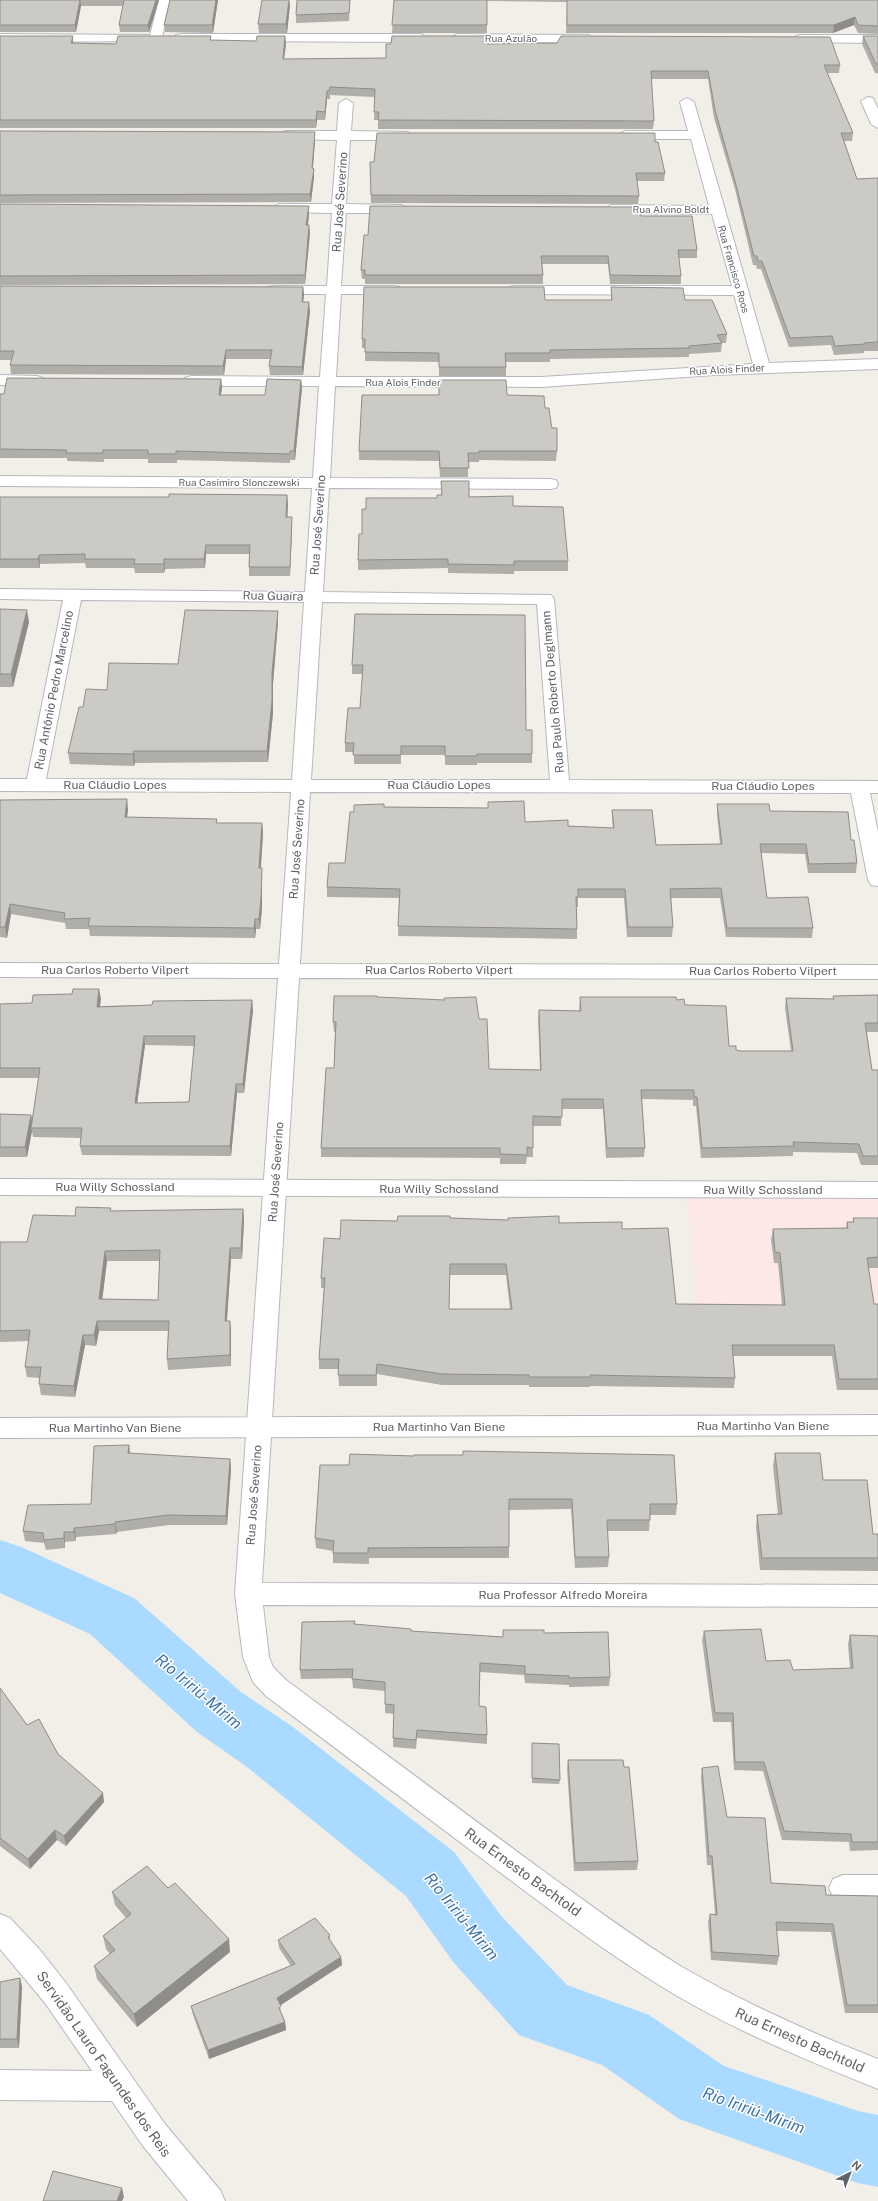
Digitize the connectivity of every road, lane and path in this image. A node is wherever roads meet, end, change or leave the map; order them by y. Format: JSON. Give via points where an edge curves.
{"nodes":[{"id":1,"x":165,"y":0,"type":"edge"},
{"id":2,"x":0,"y":38,"type":"edge"},
{"id":3,"x":156,"y":38,"type":"junction"},
{"id":4,"x":600,"y":38,"type":"edge"},
{"id":5,"x":791,"y":39,"type":"edge"},
{"id":6,"x":878,"y":39,"type":"edge"},
{"id":7,"x":868,"y":101,"type":"dead end"},
{"id":8,"x":687,"y":102,"type":"dead end"},
{"id":9,"x":346,"y":103,"type":"dead end"},
{"id":10,"x":878,"y":124,"type":"edge"},
{"id":11,"x":274,"y":135,"type":"edge"},
{"id":12,"x":610,"y":135,"type":"edge"},
{"id":13,"x":696,"y":135,"type":"junction"},
{"id":14,"x":344,"y":136,"type":"junction"},
{"id":15,"x":422,"y":136,"type":"edge"},
{"id":16,"x":268,"y":208,"type":"edge"},
{"id":17,"x":339,"y":208,"type":"junction"},
{"id":18,"x":411,"y":209,"type":"edge"},
{"id":19,"x":595,"y":209,"type":"edge"},
{"id":20,"x":717,"y":210,"type":"junction"},
{"id":21,"x":255,"y":289,"type":"edge"},
{"id":22,"x":334,"y":290,"type":"junction"},
{"id":23,"x":413,"y":290,"type":"edge"},
{"id":24,"x":500,"y":290,"type":"edge"},
{"id":25,"x":740,"y":291,"type":"junction"},
{"id":26,"x":878,"y":364,"type":"edge"},
{"id":27,"x":762,"y":367,"type":"junction"},
{"id":28,"x":0,"y":380,"type":"edge"},
{"id":29,"x":55,"y":381,"type":"edge"},
{"id":30,"x":180,"y":381,"type":"edge"},
{"id":31,"x":328,"y":382,"type":"junction"},
{"id":32,"x":0,"y":481,"type":"edge"},
{"id":33,"x":321,"y":483,"type":"junction"},
{"id":34,"x":550,"y":484,"type":"dead end"},
{"id":35,"x":0,"y":594,"type":"edge"},
{"id":36,"x":73,"y":594,"type":"junction"},
{"id":37,"x":314,"y":597,"type":"junction"},
{"id":38,"x":545,"y":599,"type":"joint"},
{"id":39,"x":0,"y":785,"type":"edge"},
{"id":40,"x":35,"y":785,"type":"junction"},
{"id":41,"x":301,"y":785,"type":"junction"},
{"id":42,"x":560,"y":785,"type":"junction"},
{"id":43,"x":859,"y":787,"type":"junction"},
{"id":44,"x":878,"y":787,"type":"edge"},
{"id":45,"x":878,"y":880,"type":"edge"},
{"id":46,"x":0,"y":970,"type":"edge"},
{"id":47,"x":289,"y":970,"type":"junction"},
{"id":48,"x":878,"y":972,"type":"edge"},
{"id":49,"x":0,"y":1187,"type":"edge"},
{"id":50,"x":275,"y":1188,"type":"junction"},
{"id":51,"x":878,"y":1190,"type":"edge"},
{"id":52,"x":878,"y":1425,"type":"edge"},
{"id":53,"x":259,"y":1427,"type":"junction"},
{"id":54,"x":0,"y":1428,"type":"edge"},
{"id":55,"x":248,"y":1594,"type":"junction"},
{"id":56,"x":878,"y":1596,"type":"edge"},
{"id":57,"x":843,"y":1888,"type":"dead end"},
{"id":58,"x":878,"y":1888,"type":"edge"},
{"id":59,"x":0,"y":1928,"type":"edge"},
{"id":60,"x":878,"y":2074,"type":"edge"},
{"id":61,"x":0,"y":2085,"type":"edge"},
{"id":62,"x":121,"y":2086,"type":"junction"},
{"id":63,"x":209,"y":2201,"type":"edge"}],
"edges":[{"from":1,"to":3,"type":"street"},
{"from":2,"to":3,"type":"street","name":"Rua Azulão"},
{"from":3,"to":4,"type":"street","name":"Rua Azulão"},
{"from":5,"to":6,"type":"street"},
{"from":7,"to":10,"type":"street"},
{"from":8,"to":13,"type":"street","name":"Rua Francisco Roos"},
{"from":9,"to":14,"type":"street","name":"Rua José Severino"},
{"from":11,"to":14,"type":"street"},
{"from":12,"to":13,"type":"street"},
{"from":13,"to":20,"type":"street","name":"Rua Francisco Roos"},
{"from":14,"to":15,"type":"street"},
{"from":14,"to":17,"type":"street","name":"Rua José Severino"},
{"from":16,"to":17,"type":"street"},
{"from":17,"to":18,"type":"street"},
{"from":17,"to":22,"type":"street","name":"Rua José Severino"},
{"from":19,"to":20,"type":"street","name":"Rua Alvino Boldt"},
{"from":20,"to":25,"type":"street","name":"Rua Francisco Roos"},
{"from":21,"to":22,"type":"street"},
{"from":22,"to":23,"type":"street"},
{"from":22,"to":31,"type":"street","name":"Rua José Severino"},
{"from":24,"to":25,"type":"street"},
{"from":25,"to":27,"type":"street","name":"Rua Francisco Roos"},
{"from":26,"to":27,"type":"street","name":"Rua Alois Finder"},
{"from":27,"to":31,"type":"street","name":"Rua Alois Finder","via":[[541,382]]},
{"from":28,"to":29,"type":"street"},
{"from":30,"to":31,"type":"street","name":"Rua Alois Finder"},
{"from":31,"to":33,"type":"street","name":"Rua José Severino"},
{"from":32,"to":33,"type":"street","name":"Rua Casimiro Slonczewski"},
{"from":33,"to":34,"type":"street","name":"Rua Casimiro Slonczewski"},
{"from":33,"to":37,"type":"street","name":"Rua José Severino"},
{"from":35,"to":36,"type":"street","name":"Rua Guaíra"},
{"from":36,"to":37,"type":"street","name":"Rua Guaíra"},
{"from":36,"to":40,"type":"street","name":"Rua Antônio Pedro Marcelino"},
{"from":37,"to":38,"type":"street","name":"Rua Guaíra"},
{"from":37,"to":41,"type":"street","name":"Rua José Severino"},
{"from":38,"to":42,"type":"street","name":"Rua Paulo Roberto Deglmann"},
{"from":39,"to":40,"type":"street","name":"Rua Cláudio Lopes"},
{"from":40,"to":41,"type":"street","name":"Rua Cláudio Lopes"},
{"from":41,"to":42,"type":"street","name":"Rua Cláudio Lopes"},
{"from":41,"to":47,"type":"street","name":"Rua José Severino"},
{"from":42,"to":43,"type":"street","name":"Rua Cláudio Lopes"},
{"from":43,"to":44,"type":"street","name":"Rua Cláudio Lopes"},
{"from":43,"to":45,"type":"street"},
{"from":46,"to":47,"type":"street","name":"Rua Carlos Roberto Vilpert"},
{"from":47,"to":48,"type":"street","name":"Rua Carlos Roberto Vilpert"},
{"from":47,"to":50,"type":"street","name":"Rua José Severino"},
{"from":49,"to":50,"type":"street","name":"Rua Willy Schossland"},
{"from":50,"to":51,"type":"street","name":"Rua Willy Schossland"},
{"from":50,"to":53,"type":"street","name":"Rua José Severino"},
{"from":52,"to":53,"type":"street","name":"Rua Martinho Van Biene"},
{"from":53,"to":54,"type":"street","name":"Rua Martinho Van Biene"},
{"from":53,"to":55,"type":"street","name":"Rua José Severino"},
{"from":55,"to":56,"type":"street","name":"Rua Professor Alfredo Moreira"},
{"from":55,"to":60,"type":"street","name":"Rua Ernesto Bachtold","via":[[256,1658],[263,1674],[276,1688],[604,1932],[671,1976],[815,2049]]},
{"from":57,"to":58,"type":"street"},
{"from":59,"to":62,"type":"street","name":"Servidão Lauro Fagundes dos Reis","via":[[43,1975]]},
{"from":61,"to":62,"type":"street"},
{"from":62,"to":63,"type":"street","name":"Servidão Lauro Fagundes dos Reis","via":[[153,2137],[185,2177]]}]}
